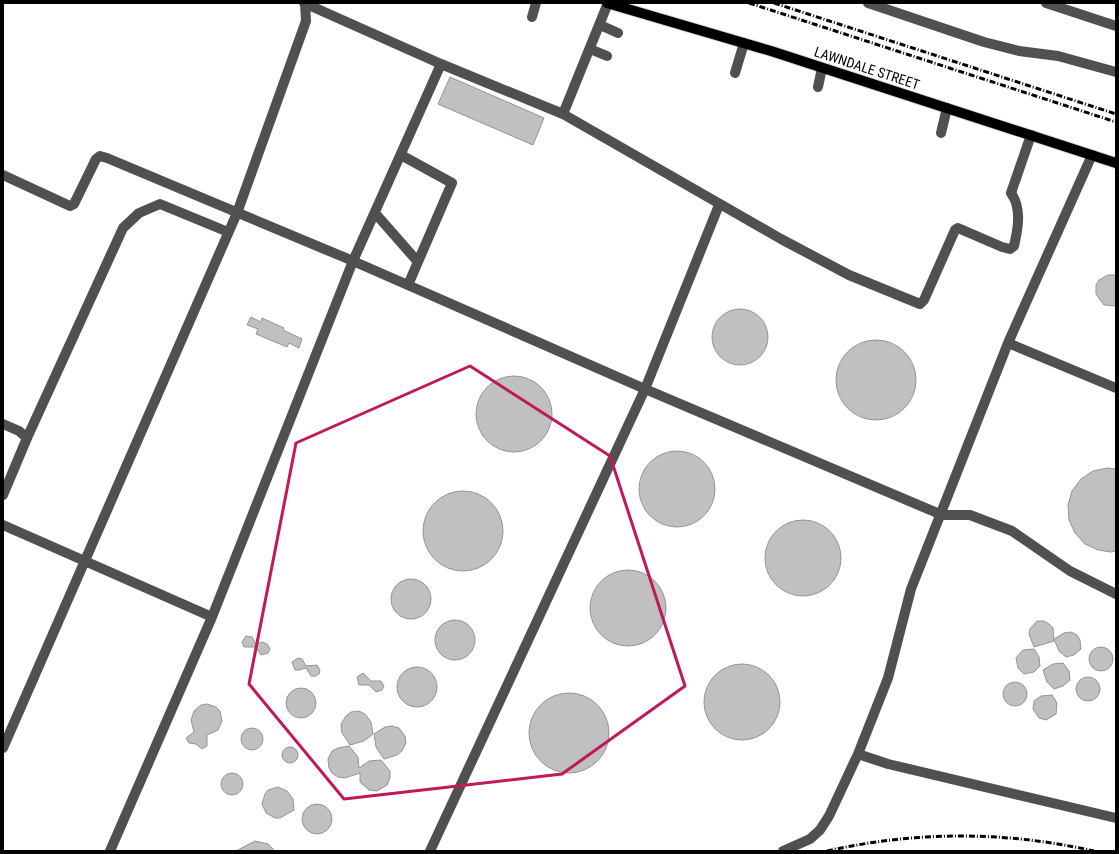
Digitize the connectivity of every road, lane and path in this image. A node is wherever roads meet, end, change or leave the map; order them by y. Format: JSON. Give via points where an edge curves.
{"nodes":[{"id":1,"x":305,"y":3,"type":"edge"},
{"id":2,"x":536,"y":3,"type":"edge"},
{"id":3,"x":608,"y":3,"type":"edge"},
{"id":4,"x":868,"y":3,"type":"edge"},
{"id":5,"x":1046,"y":3,"type":"edge"},
{"id":6,"x":532,"y":17,"type":"dead end"},
{"id":7,"x":1115,"y":23,"type":"edge"},
{"id":8,"x":600,"y":25,"type":"junction"},
{"id":9,"x":618,"y":33,"type":"dead end"},
{"id":10,"x":744,"y":43,"type":"junction"},
{"id":11,"x":590,"y":49,"type":"junction"},
{"id":12,"x":608,"y":56,"type":"dead end"},
{"id":13,"x":441,"y":64,"type":"junction"},
{"id":14,"x":822,"y":68,"type":"junction"},
{"id":15,"x":1116,"y":72,"type":"edge"},
{"id":16,"x":735,"y":73,"type":"dead end"},
{"id":17,"x":818,"y":86,"type":"dead end"},
{"id":18,"x":947,"y":108,"type":"junction"},
{"id":19,"x":563,"y":114,"type":"junction"},
{"id":20,"x":941,"y":133,"type":"dead end"},
{"id":21,"x":1032,"y":135,"type":"junction"},
{"id":22,"x":1092,"y":155,"type":"junction"},
{"id":23,"x":401,"y":156,"type":"junction"},
{"id":24,"x":1116,"y":163,"type":"edge"},
{"id":25,"x":3,"y":175,"type":"edge"},
{"id":26,"x":719,"y":205,"type":"junction"},
{"id":27,"x":237,"y":213,"type":"junction"},
{"id":28,"x":375,"y":213,"type":"junction"},
{"id":29,"x":228,"y":232,"type":"junction"},
{"id":30,"x":353,"y":261,"type":"junction"},
{"id":31,"x":418,"y":262,"type":"junction"},
{"id":32,"x":408,"y":285,"type":"junction"},
{"id":33,"x":1008,"y":343,"type":"junction"},
{"id":34,"x":645,"y":388,"type":"junction"},
{"id":35,"x":1116,"y":388,"type":"edge"},
{"id":36,"x":3,"y":424,"type":"edge"},
{"id":37,"x":27,"y":438,"type":"junction"},
{"id":38,"x":3,"y":495,"type":"edge"},
{"id":39,"x":942,"y":515,"type":"junction"},
{"id":40,"x":3,"y":525,"type":"edge"},
{"id":41,"x":86,"y":562,"type":"junction"},
{"id":42,"x":1116,"y":594,"type":"edge"},
{"id":43,"x":212,"y":617,"type":"junction"},
{"id":44,"x":3,"y":748,"type":"edge"},
{"id":45,"x":858,"y":754,"type":"junction"},
{"id":46,"x":1116,"y":818,"type":"edge"},
{"id":47,"x":110,"y":851,"type":"edge"},
{"id":48,"x":430,"y":851,"type":"edge"},
{"id":49,"x":782,"y":851,"type":"edge"}],
"edges":[{"from":1,"to":13,"type":"lane"},
{"from":1,"to":27,"type":"lane","via":[[306,21]]},
{"from":2,"to":6,"type":"lane"},
{"from":3,"to":8,"type":"lane"},
{"from":3,"to":10,"type":"main road","name":"LAWNDALE STREET"},
{"from":4,"to":15,"type":"lane","via":[[965,37],[1019,52],[1058,56]]},
{"from":5,"to":7,"type":"lane"},
{"from":8,"to":9,"type":"lane"},
{"from":8,"to":11,"type":"lane"},
{"from":10,"to":14,"type":"main road","name":"LAWNDALE STREET"},
{"from":10,"to":16,"type":"lane"},
{"from":11,"to":12,"type":"lane"},
{"from":11,"to":19,"type":"lane"},
{"from":13,"to":19,"type":"lane"},
{"from":13,"to":23,"type":"lane"},
{"from":14,"to":17,"type":"lane"},
{"from":14,"to":18,"type":"main road","name":"LAWNDALE STREET"},
{"from":18,"to":20,"type":"lane"},
{"from":18,"to":21,"type":"main road","name":"LAWNDALE STREET"},
{"from":19,"to":26,"type":"lane"},
{"from":21,"to":22,"type":"main road","name":"LAWNDALE STREET"},
{"from":21,"to":26,"type":"lane","via":[[1011,193],[1016,201],[1018,228],[1014,246],[1010,249],[1002,247],[958,228],[920,304],[849,275]]},
{"from":22,"to":24,"type":"main road","name":"LAWNDALE STREET"},
{"from":22,"to":33,"type":"lane"},
{"from":23,"to":28,"type":"lane"},
{"from":23,"to":31,"type":"lane","via":[[452,183]]},
{"from":25,"to":27,"type":"lane","via":[[70,206],[74,204],[96,159],[100,156]]},
{"from":26,"to":34,"type":"lane"},
{"from":27,"to":29,"type":"lane"},
{"from":27,"to":30,"type":"lane"},
{"from":28,"to":30,"type":"lane"},
{"from":28,"to":31,"type":"lane"},
{"from":29,"to":37,"type":"lane","via":[[160,204],[139,213],[123,228]]},
{"from":29,"to":41,"type":"lane"},
{"from":30,"to":32,"type":"lane"},
{"from":30,"to":43,"type":"lane"},
{"from":31,"to":32,"type":"lane"},
{"from":32,"to":34,"type":"lane"},
{"from":33,"to":35,"type":"lane"},
{"from":33,"to":39,"type":"lane"},
{"from":34,"to":39,"type":"lane"},
{"from":34,"to":48,"type":"lane"},
{"from":36,"to":37,"type":"lane","via":[[19,431]]},
{"from":37,"to":38,"type":"lane"},
{"from":39,"to":42,"type":"lane","via":[[970,515],[1012,531],[1070,571]]},
{"from":39,"to":45,"type":"lane","via":[[911,590],[888,678]]},
{"from":40,"to":41,"type":"lane"},
{"from":41,"to":43,"type":"lane"},
{"from":41,"to":44,"type":"lane"},
{"from":43,"to":47,"type":"lane"},
{"from":45,"to":46,"type":"lane","via":[[888,764]]},
{"from":45,"to":49,"type":"lane","via":[[820,830],[810,839]]}]}
